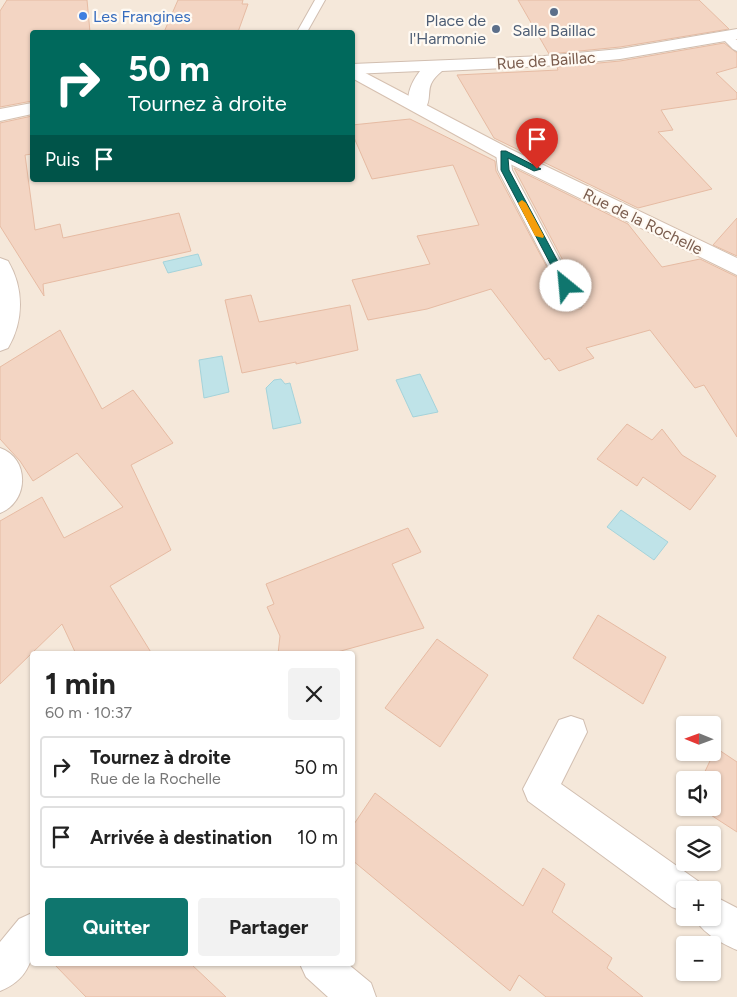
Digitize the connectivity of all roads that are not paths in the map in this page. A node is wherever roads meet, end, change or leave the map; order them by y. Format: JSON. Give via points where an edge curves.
{"nodes":[{"id":1,"x":320,"y":0,"type":"edge"},
{"id":2,"x":303,"y":30,"type":"edge"},
{"id":3,"x":733,"y":39,"type":"edge"},
{"id":4,"x":437,"y":66,"type":"junction"},
{"id":5,"x":355,"y":70,"type":"edge"},
{"id":6,"x":355,"y":72,"type":"edge"},
{"id":7,"x":418,"y":105,"type":"junction"},
{"id":8,"x":30,"y":109,"type":"edge"},
{"id":9,"x":0,"y":115,"type":"edge"},
{"id":10,"x":503,"y":153,"type":"junction"},
{"id":11,"x":0,"y":266,"type":"edge"},
{"id":12,"x":737,"y":267,"type":"edge"},
{"id":13,"x":575,"y":303,"type":"dead end"},
{"id":14,"x":0,"y":342,"type":"edge"},
{"id":15,"x":0,"y":459,"type":"edge"},
{"id":16,"x":0,"y":501,"type":"edge"},
{"id":17,"x":571,"y":732,"type":"dead end"},
{"id":18,"x":676,"y":887,"type":"edge"},
{"id":19,"x":721,"y":919,"type":"edge"},
{"id":20,"x":737,"y":931,"type":"edge"},
{"id":21,"x":30,"y":934,"type":"edge"},
{"id":22,"x":321,"y":966,"type":"edge"},
{"id":23,"x":0,"y":972,"type":"edge"},
{"id":24,"x":357,"y":997,"type":"edge"}],
"edges":[{"from":1,"to":2,"type":"lane"},
{"from":3,"to":4,"type":"street","name":"Rue de Baillac","via":[[544,61]]},
{"from":4,"to":5,"type":"street","name":"Rue de Baillac"},
{"from":4,"to":7,"type":"street","via":[[418,86]]},
{"from":6,"to":7,"type":"street","name":"Rue de la Rochelle"},
{"from":7,"to":10,"type":"street","name":"Rue de la Rochelle"},
{"from":8,"to":9,"type":"street"},
{"from":10,"to":12,"type":"street","name":"Rue de la Rochelle"},
{"from":10,"to":13,"type":"lane","via":[[505,170]]},
{"from":11,"to":14,"type":"street","via":[[9,301],[7,324]]},
{"from":15,"to":16,"type":"street","via":[[8,469],[8,491]]},
{"from":17,"to":18,"type":"street","via":[[540,789]]},
{"from":19,"to":20,"type":"street"},
{"from":21,"to":23,"type":"street"},
{"from":22,"to":24,"type":"street"}]}
